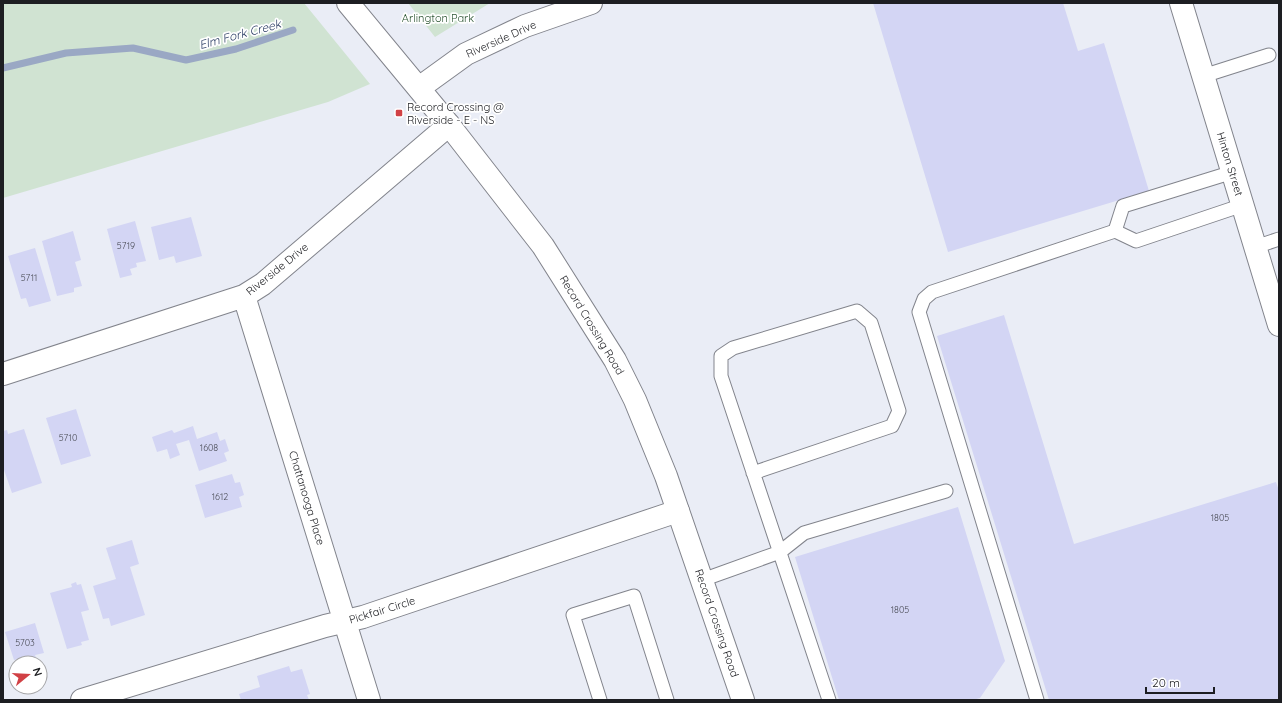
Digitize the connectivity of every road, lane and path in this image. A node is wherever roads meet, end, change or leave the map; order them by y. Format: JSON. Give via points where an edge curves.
{"nodes":[{"id":1,"x":348,"y":3,"type":"edge"},
{"id":2,"x":591,"y":3,"type":"edge"},
{"id":3,"x":1181,"y":3,"type":"edge"},
{"id":4,"x":1270,"y":55,"type":"dead end"},
{"id":5,"x":1203,"y":76,"type":"junction"},
{"id":6,"x":419,"y":88,"type":"junction"},
{"id":7,"x":449,"y":125,"type":"junction"},
{"id":8,"x":1233,"y":172,"type":"junction"},
{"id":9,"x":1243,"y":205,"type":"junction"},
{"id":10,"x":1115,"y":231,"type":"junction"},
{"id":11,"x":1279,"y":239,"type":"edge"},
{"id":12,"x":1255,"y":247,"type":"junction"},
{"id":13,"x":244,"y":296,"type":"junction"},
{"id":14,"x":1279,"y":325,"type":"edge"},
{"id":15,"x":3,"y":374,"type":"edge"},
{"id":16,"x":753,"y":473,"type":"junction"},
{"id":17,"x":946,"y":491,"type":"dead end"},
{"id":18,"x":678,"y":511,"type":"junction"},
{"id":19,"x":780,"y":552,"type":"junction"},
{"id":20,"x":702,"y":580,"type":"junction"},
{"id":21,"x":345,"y":622,"type":"junction"},
{"id":22,"x":82,"y":700,"type":"edge"},
{"id":23,"x":370,"y":700,"type":"edge"},
{"id":24,"x":600,"y":700,"type":"edge"},
{"id":25,"x":667,"y":700,"type":"edge"},
{"id":26,"x":743,"y":700,"type":"edge"},
{"id":27,"x":830,"y":700,"type":"edge"},
{"id":28,"x":1037,"y":700,"type":"edge"}],
"edges":[{"from":1,"to":6,"type":"street","name":"Record Crossing Road"},
{"from":2,"to":6,"type":"street","name":"Riverside Drive","via":[[525,26],[466,54]]},
{"from":3,"to":5,"type":"street","name":"Hinton Street"},
{"from":4,"to":5,"type":"lane"},
{"from":5,"to":8,"type":"street","name":"Hinton Street"},
{"from":6,"to":7,"type":"street","name":"Record Crossing Road"},
{"from":7,"to":13,"type":"street","name":"Riverside Drive","via":[[263,284]]},
{"from":7,"to":18,"type":"street","name":"Record Crossing Road","via":[[543,246],[615,360],[635,400]]},
{"from":8,"to":9,"type":"street","name":"Hinton Street"},
{"from":8,"to":10,"type":"lane","via":[[1123,206]]},
{"from":9,"to":10,"type":"lane","via":[[1136,241]]},
{"from":9,"to":12,"type":"street","name":"Hinton Street"},
{"from":10,"to":28,"type":"lane","via":[[932,292],[924,299],[919,312]]},
{"from":11,"to":12,"type":"lane"},
{"from":12,"to":14,"type":"street","name":"Hinton Street"},
{"from":13,"to":15,"type":"street","name":"Riverside Drive"},
{"from":13,"to":21,"type":"street","name":"Chattanooga Place"},
{"from":16,"to":16,"type":"lane","via":[[721,376],[721,356],[733,348],[857,311],[871,323],[899,411],[892,426]]},
{"from":16,"to":19,"type":"lane"},
{"from":17,"to":19,"type":"lane","via":[[804,533]]},
{"from":18,"to":20,"type":"street","name":"Record Crossing Road"},
{"from":18,"to":21,"type":"street","name":"Pickfair Circle"},
{"from":19,"to":20,"type":"lane"},
{"from":19,"to":27,"type":"lane"},
{"from":20,"to":26,"type":"street","name":"Record Crossing Road"},
{"from":21,"to":22,"type":"street","name":"Pickfair Circle","via":[[324,626]]},
{"from":21,"to":23,"type":"street","name":"Chattanooga Place"},
{"from":24,"to":25,"type":"lane","via":[[573,615],[634,596]]}]}
